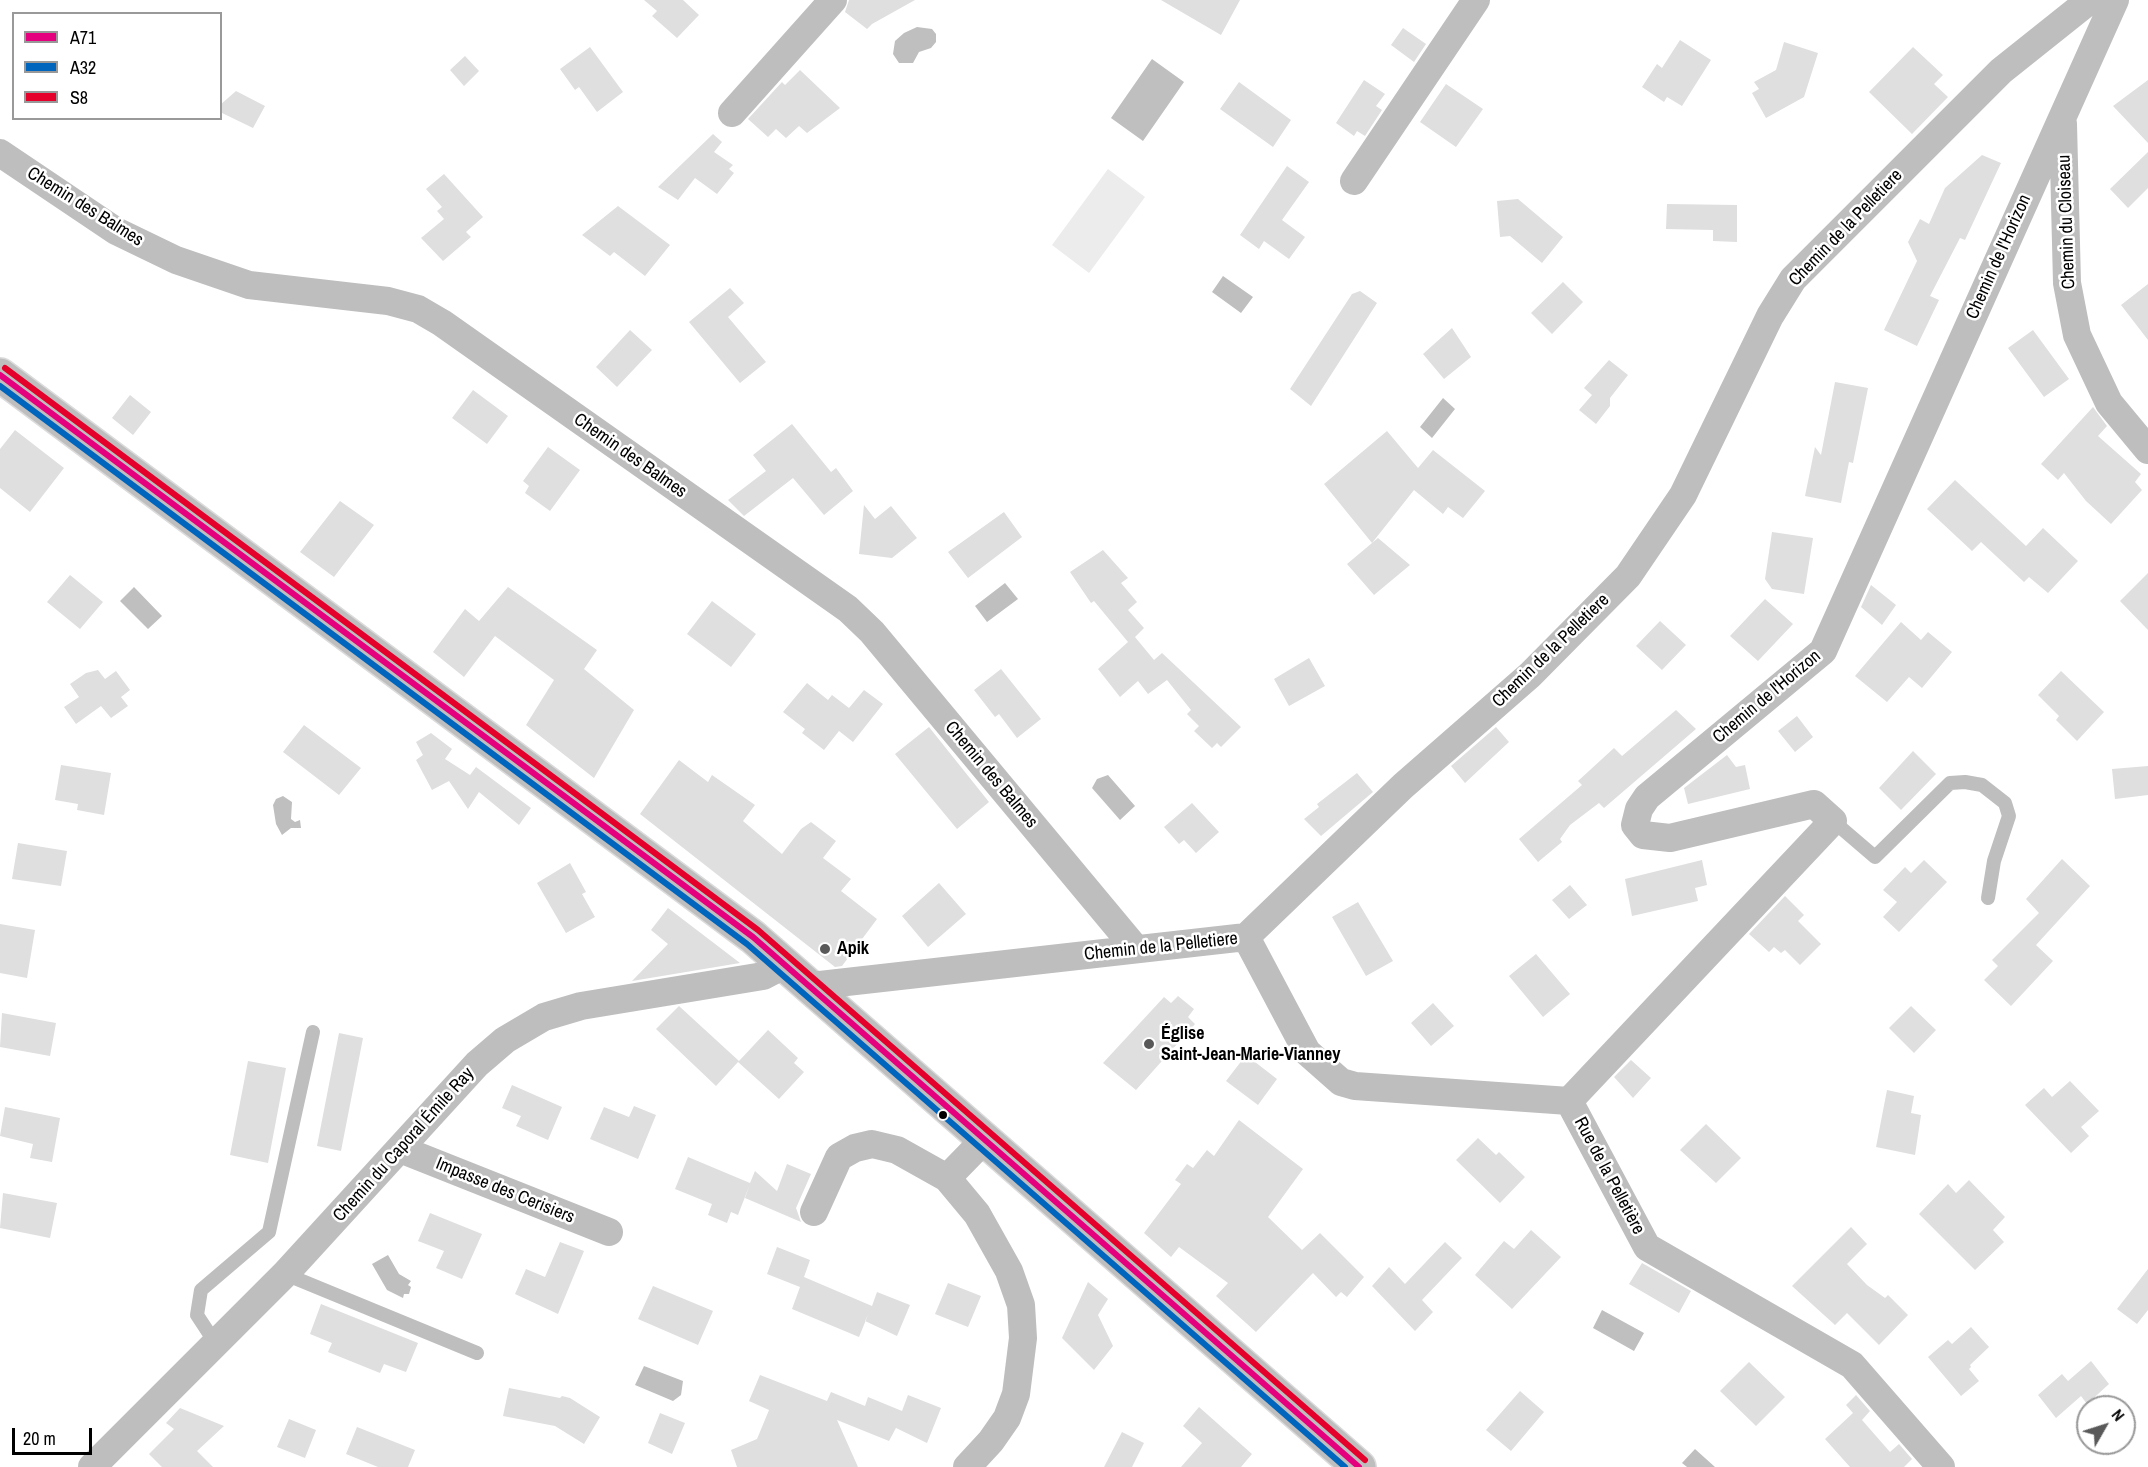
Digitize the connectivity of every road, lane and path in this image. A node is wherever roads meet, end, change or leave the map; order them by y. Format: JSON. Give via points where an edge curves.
{"nodes":[{"id":1,"x":833,"y":0,"type":"edge"},
{"id":2,"x":1476,"y":0,"type":"edge"},
{"id":3,"x":2090,"y":0,"type":"edge"},
{"id":4,"x":2115,"y":0,"type":"edge"},
{"id":5,"x":732,"y":113,"type":"dead end"},
{"id":6,"x":2063,"y":115,"type":"junction"},
{"id":7,"x":0,"y":153,"type":"edge"},
{"id":8,"x":1354,"y":181,"type":"dead end"},
{"id":9,"x":0,"y":375,"type":"edge"},
{"id":10,"x":2148,"y":450,"type":"edge"},
{"id":11,"x":1833,"y":820,"type":"junction"},
{"id":12,"x":1989,"y":898,"type":"dead end"},
{"id":13,"x":1246,"y":937,"type":"junction"},
{"id":14,"x":1136,"y":949,"type":"junction"},
{"id":15,"x":786,"y":964,"type":"junction"},
{"id":16,"x":811,"y":986,"type":"junction"},
{"id":17,"x":313,"y":1032,"type":"dead end"},
{"id":18,"x":1569,"y":1101,"type":"junction"},
{"id":19,"x":986,"y":1138,"type":"junction"},
{"id":20,"x":400,"y":1149,"type":"junction"},
{"id":21,"x":947,"y":1178,"type":"junction"},
{"id":22,"x":814,"y":1212,"type":"dead end"},
{"id":23,"x":609,"y":1232,"type":"dead end"},
{"id":24,"x":285,"y":1274,"type":"junction"},
{"id":25,"x":216,"y":1344,"type":"junction"},
{"id":26,"x":477,"y":1353,"type":"dead end"},
{"id":27,"x":96,"y":1465,"type":"edge"},
{"id":28,"x":967,"y":1467,"type":"edge"},
{"id":29,"x":1359,"y":1467,"type":"edge"},
{"id":30,"x":1941,"y":1467,"type":"edge"}],
"edges":[{"from":1,"to":5,"type":"street"},
{"from":2,"to":8,"type":"street"},
{"from":3,"to":13,"type":"street","name":"Chemin de la Pelletiere","via":[[2001,71],[1793,279],[1770,316],[1683,495],[1628,576],[1530,675],[1403,786]]},
{"from":4,"to":6,"type":"street","name":"Chemin de l'Horizon"},
{"from":6,"to":10,"type":"street","name":"Chemin du Cloiseau","via":[[2067,284],[2077,335],[2109,403]]},
{"from":6,"to":11,"type":"street","name":"Chemin de l'Horizon","via":[[1823,651],[1647,797],[1635,825],[1643,835],[1670,838],[1814,804]]},
{"from":7,"to":14,"type":"street","name":"Chemin des Balmes","via":[[116,231],[176,260],[249,285],[388,301],[418,309],[442,323],[848,609],[872,632]]},
{"from":9,"to":15,"type":"main road"},
{"from":11,"to":12,"type":"lane","via":[[1875,857],[1950,783],[1982,785],[2005,803],[2009,816],[1994,861]]},
{"from":11,"to":18,"type":"street"},
{"from":13,"to":14,"type":"street","name":"Chemin de la Pelletiere"},
{"from":13,"to":18,"type":"street","name":"Rue de la Pelletière","via":[[1307,1052],[1341,1082]]},
{"from":14,"to":16,"type":"street","name":"Chemin de la Pelletiere"},
{"from":15,"to":16,"type":"main road"},
{"from":15,"to":20,"type":"street","name":"Chemin du Caporal Émile Ray","via":[[764,976],[581,1006],[544,1017],[505,1040],[477,1064]]},
{"from":16,"to":19,"type":"main road"},
{"from":17,"to":25,"type":"lane","via":[[269,1232],[201,1290],[197,1315]]},
{"from":18,"to":30,"type":"street","name":"Rue de la Pelletière","via":[[1647,1246],[1852,1365]]},
{"from":19,"to":21,"type":"street"},
{"from":19,"to":29,"type":"main road"},
{"from":20,"to":23,"type":"street","name":"Impasse des Cerisiers"},
{"from":20,"to":24,"type":"street","name":"Chemin du Caporal Émile Ray"},
{"from":21,"to":22,"type":"street","via":[[897,1150],[872,1144],[855,1148],[839,1157]]},
{"from":21,"to":28,"type":"street","via":[[977,1214],[1009,1271],[1021,1305],[1022,1364],[1016,1394],[991,1442]]},
{"from":24,"to":25,"type":"street","name":"Chemin du Caporal Émile Ray"},
{"from":24,"to":26,"type":"lane"},
{"from":25,"to":27,"type":"street","name":"Chemin du Caporal Émile Ray"}]}
